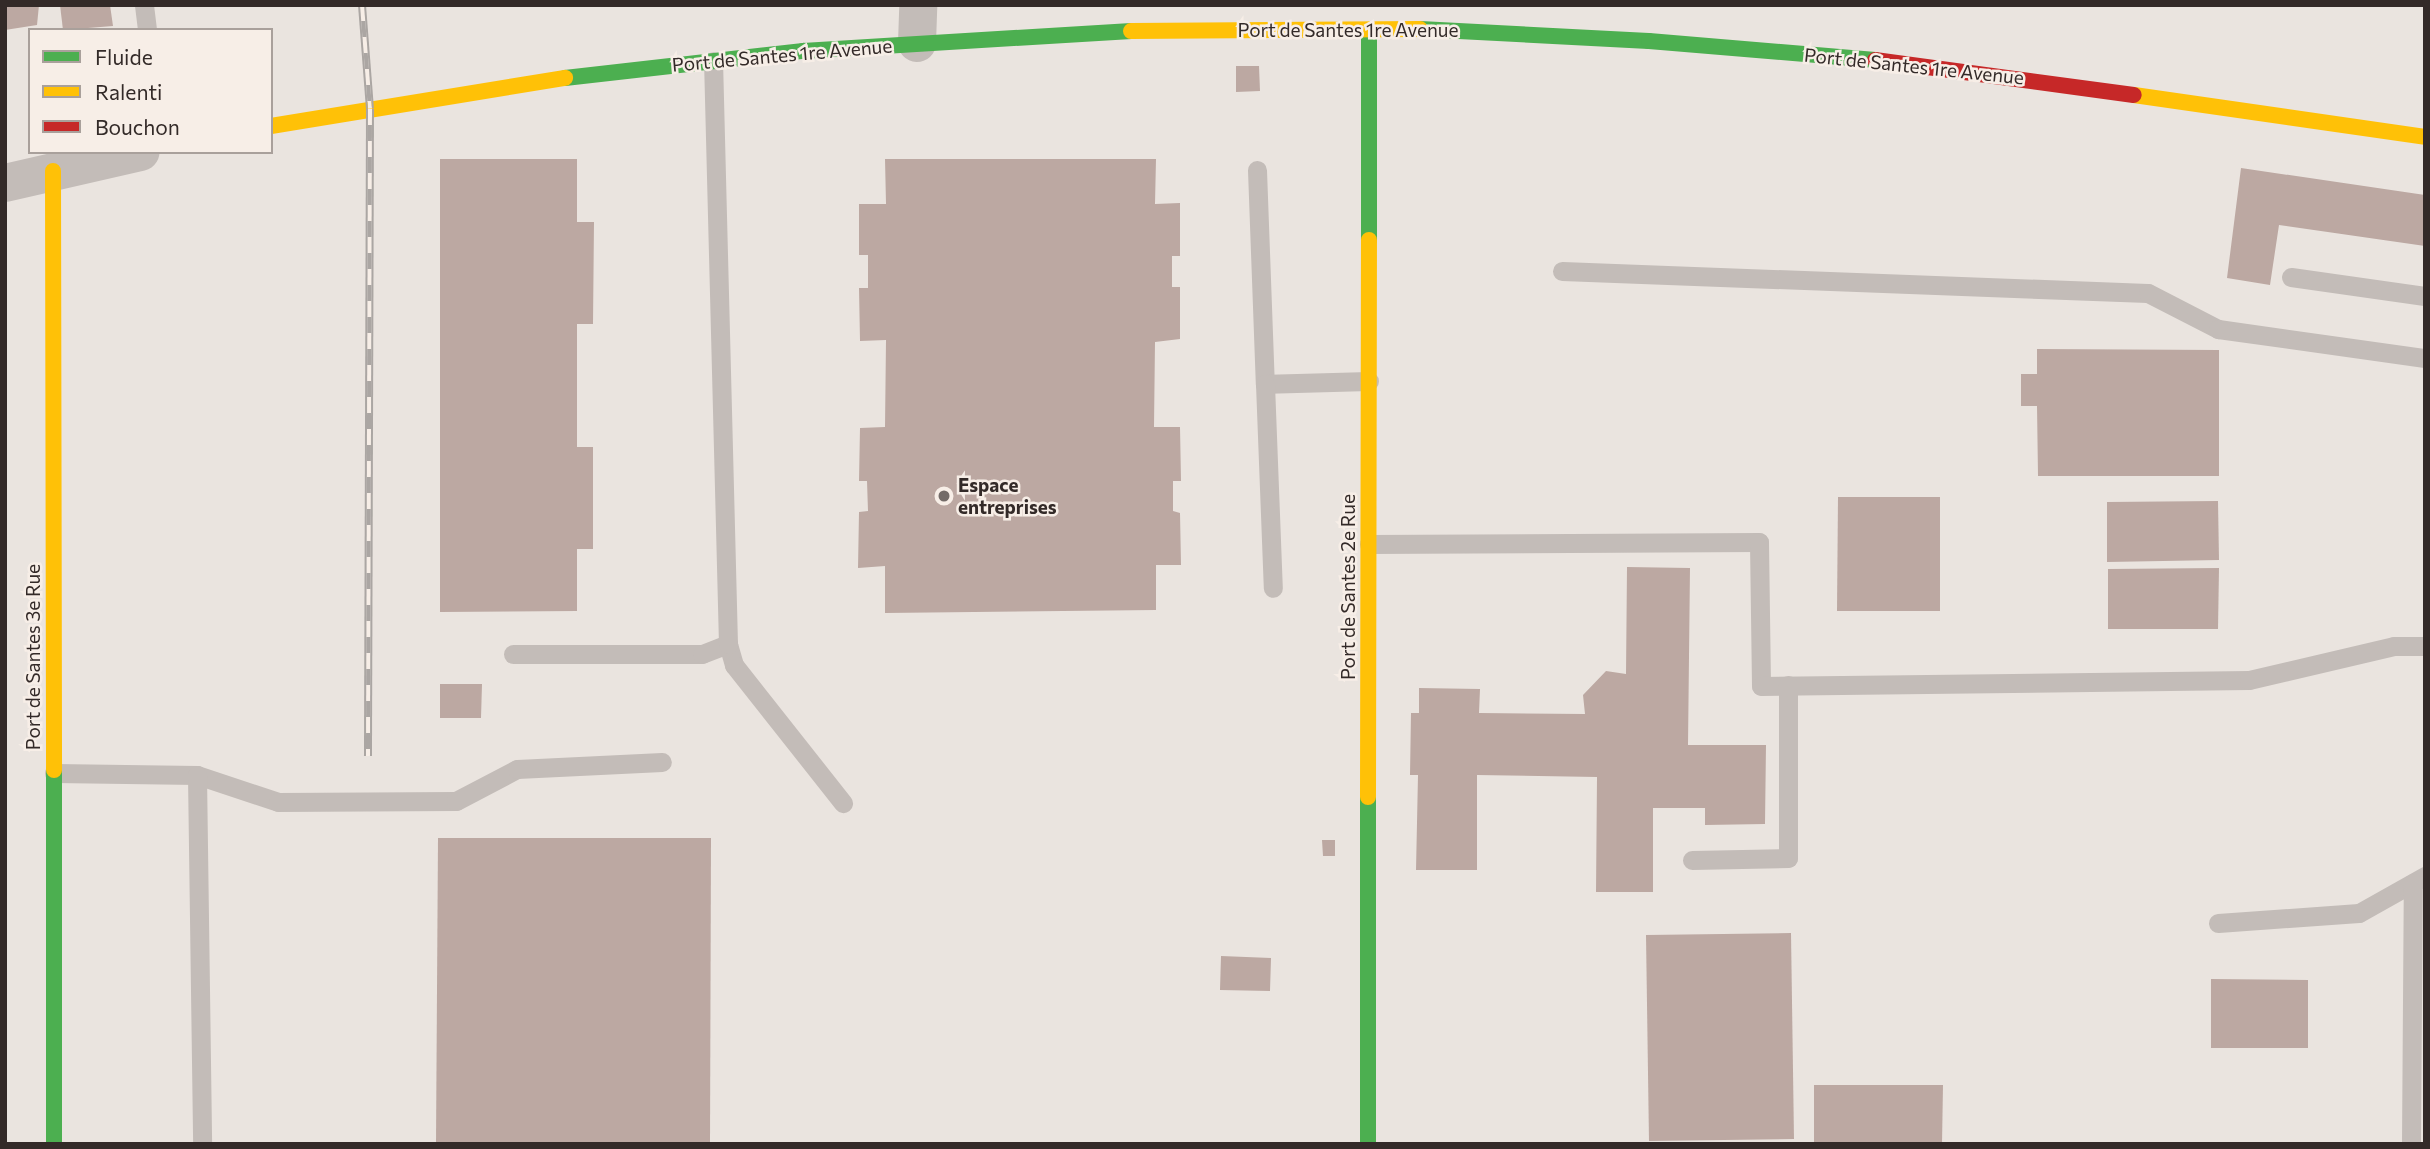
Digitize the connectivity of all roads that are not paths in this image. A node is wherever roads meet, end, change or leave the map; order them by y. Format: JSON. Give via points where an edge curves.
{"nodes":[{"id":1,"x":144,"y":5,"type":"edge"},
{"id":2,"x":918,"y":5,"type":"edge"},
{"id":3,"x":147,"y":28,"type":"edge"},
{"id":4,"x":1369,"y":30,"type":"junction"},
{"id":5,"x":917,"y":43,"type":"junction"},
{"id":6,"x":713,"y":61,"type":"junction"},
{"id":7,"x":273,"y":126,"type":"edge"},
{"id":8,"x":2425,"y":137,"type":"edge"},
{"id":9,"x":131,"y":154,"type":"edge"},
{"id":10,"x":1257,"y":170,"type":"dead end"},
{"id":11,"x":53,"y":171,"type":"junction"},
{"id":12,"x":5,"y":183,"type":"edge"},
{"id":13,"x":1562,"y":271,"type":"dead end"},
{"id":14,"x":2291,"y":277,"type":"dead end"},
{"id":15,"x":2425,"y":296,"type":"edge"},
{"id":16,"x":2425,"y":358,"type":"edge"},
{"id":17,"x":1369,"y":381,"type":"junction"},
{"id":18,"x":1265,"y":384,"type":"junction"},
{"id":19,"x":1369,"y":544,"type":"junction"},
{"id":20,"x":1273,"y":588,"type":"dead end"},
{"id":21,"x":728,"y":645,"type":"junction"},
{"id":22,"x":2425,"y":646,"type":"edge"},
{"id":23,"x":513,"y":654,"type":"dead end"},
{"id":24,"x":1788,"y":685,"type":"junction"},
{"id":25,"x":662,"y":762,"type":"dead end"},
{"id":26,"x":54,"y":773,"type":"junction"},
{"id":27,"x":197,"y":775,"type":"junction"},
{"id":28,"x":843,"y":803,"type":"dead end"},
{"id":29,"x":1692,"y":860,"type":"dead end"},
{"id":30,"x":2419,"y":880,"type":"edge"},
{"id":31,"x":2218,"y":923,"type":"dead end"},
{"id":32,"x":54,"y":1144,"type":"edge"},
{"id":33,"x":202,"y":1144,"type":"edge"},
{"id":34,"x":1368,"y":1144,"type":"edge"},
{"id":35,"x":2410,"y":1144,"type":"edge"}],
"edges":[{"from":1,"to":3,"type":"lane"},
{"from":2,"to":5,"type":"street"},
{"from":4,"to":5,"type":"street","name":"Port de Santes 1re Avenue","via":[[1129,31]]},
{"from":4,"to":8,"type":"street","name":"Port de Santes 1re Avenue","via":[[1612,39],[1924,64]]},
{"from":4,"to":17,"type":"street","name":"Port de Santes 2e Rue"},
{"from":5,"to":6,"type":"street","name":"Port de Santes 1re Avenue"},
{"from":6,"to":7,"type":"street","name":"Port de Santes 1re Avenue","via":[[493,87]]},
{"from":6,"to":21,"type":"lane"},
{"from":9,"to":11,"type":"street"},
{"from":10,"to":18,"type":"lane"},
{"from":11,"to":12,"type":"street"},
{"from":11,"to":26,"type":"street","name":"Port de Santes 3e Rue"},
{"from":13,"to":16,"type":"lane","via":[[2148,293],[2218,329]]},
{"from":14,"to":15,"type":"lane"},
{"from":17,"to":18,"type":"lane"},
{"from":17,"to":19,"type":"street","name":"Port de Santes 2e Rue"},
{"from":18,"to":20,"type":"lane"},
{"from":19,"to":24,"type":"lane","via":[[1759,542],[1761,686]]},
{"from":19,"to":34,"type":"street","name":"Port de Santes 2e Rue"},
{"from":21,"to":23,"type":"lane","via":[[702,654]]},
{"from":21,"to":28,"type":"lane","via":[[734,665]]},
{"from":22,"to":24,"type":"lane","via":[[2394,646],[2249,680]]},
{"from":24,"to":29,"type":"lane","via":[[1788,858]]},
{"from":25,"to":27,"type":"lane","via":[[517,769],[456,801],[278,802]]},
{"from":26,"to":27,"type":"lane"},
{"from":26,"to":32,"type":"street","name":"Port de Santes 3e Rue"},
{"from":27,"to":33,"type":"lane"},
{"from":30,"to":31,"type":"lane","via":[[2358,913]]},
{"from":30,"to":35,"type":"lane"}]}
